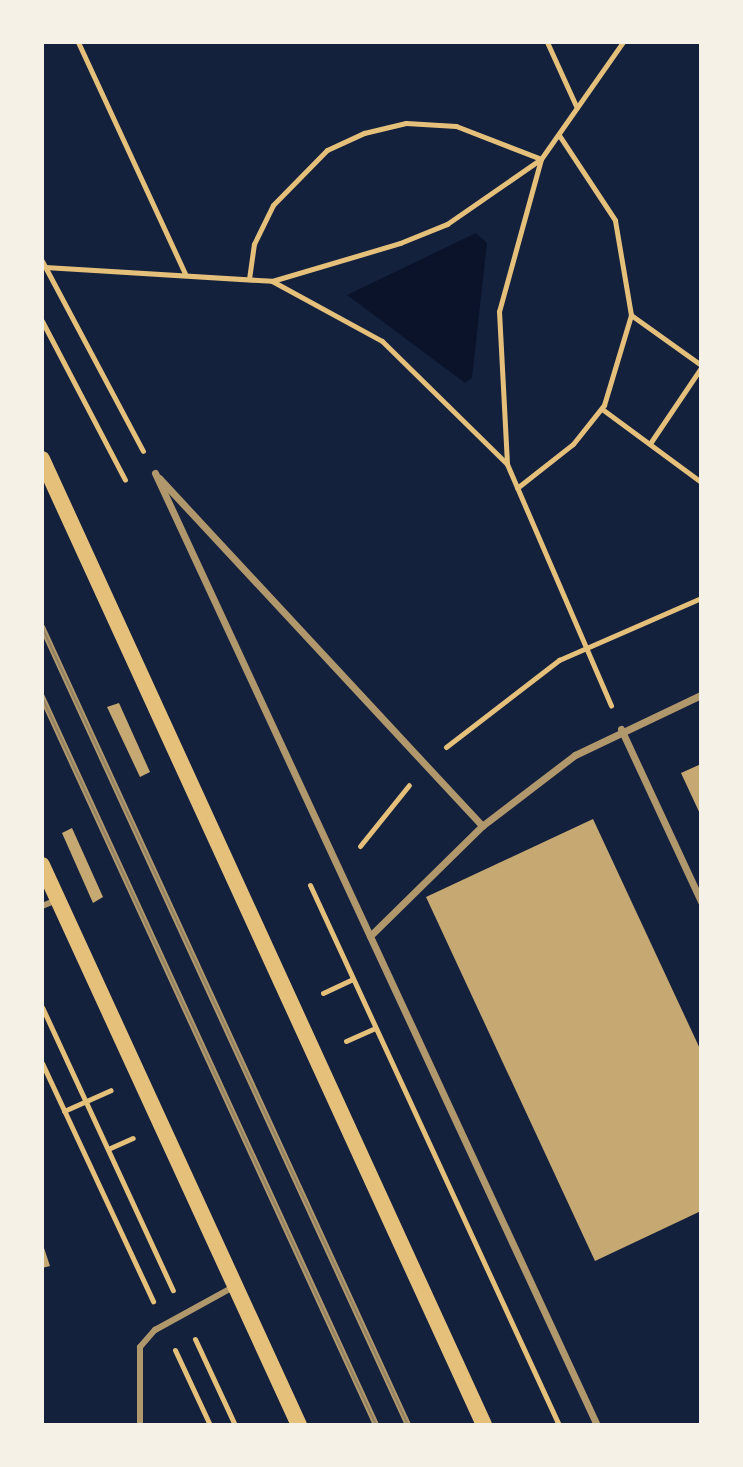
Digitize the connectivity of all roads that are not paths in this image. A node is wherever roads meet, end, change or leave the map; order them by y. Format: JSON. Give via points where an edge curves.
{"nodes":[{"id":1,"x":42,"y":459,"type":"edge"},
{"id":2,"x":42,"y":627,"type":"edge"},
{"id":3,"x":701,"y":695,"type":"edge"},
{"id":4,"x":42,"y":697,"type":"edge"},
{"id":5,"x":621,"y":729,"type":"junction"},
{"id":6,"x":482,"y":826,"type":"junction"},
{"id":7,"x":42,"y":865,"type":"edge"},
{"id":8,"x":701,"y":901,"type":"edge"},
{"id":9,"x":50,"y":903,"type":"edge"},
{"id":10,"x":370,"y":936,"type":"junction"},
{"id":11,"x":235,"y":1286,"type":"junction"},
{"id":12,"x":140,"y":1425,"type":"edge"},
{"id":13,"x":299,"y":1425,"type":"edge"},
{"id":14,"x":376,"y":1425,"type":"edge"},
{"id":15,"x":408,"y":1425,"type":"edge"},
{"id":16,"x":484,"y":1425,"type":"edge"},
{"id":17,"x":597,"y":1425,"type":"edge"}],
"edges":[{"from":1,"to":16,"type":"main road"},
{"from":2,"to":15,"type":"lane"},
{"from":3,"to":5,"type":"street"},
{"from":4,"to":14,"type":"lane"},
{"from":5,"to":6,"type":"street"},
{"from":5,"to":8,"type":"street"},
{"from":6,"to":10,"type":"street"},
{"from":6,"to":10,"type":"street","via":[[155,473]]},
{"from":7,"to":9,"type":"main road"},
{"from":9,"to":11,"type":"main road"},
{"from":10,"to":17,"type":"street"},
{"from":11,"to":12,"type":"lane","via":[[164,1325],[135,1358]]},
{"from":11,"to":13,"type":"main road"}]}
